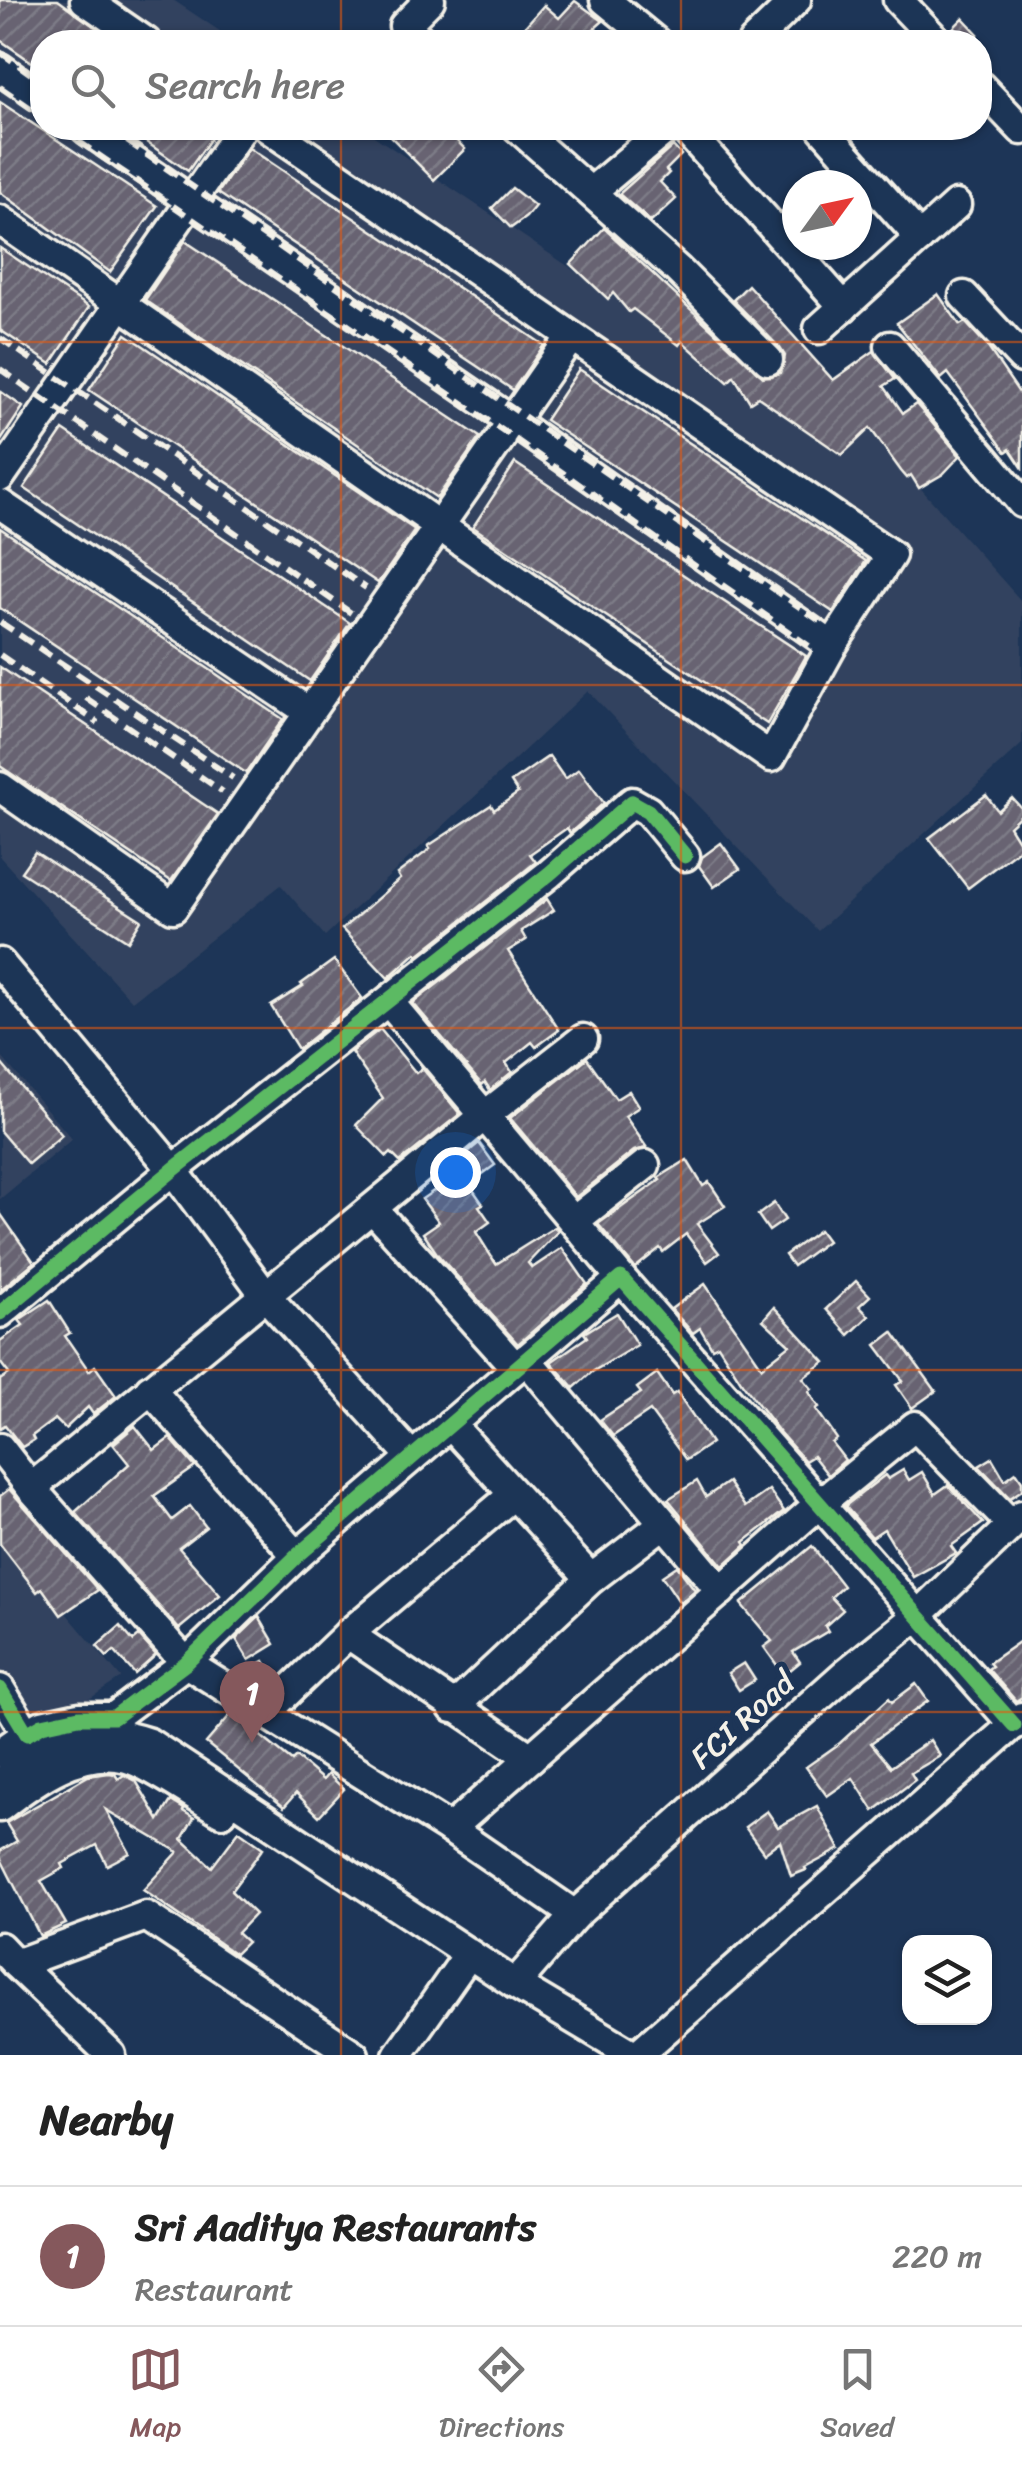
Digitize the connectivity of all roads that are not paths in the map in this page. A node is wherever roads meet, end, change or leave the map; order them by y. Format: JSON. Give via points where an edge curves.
{"nodes":[{"id":1,"x":85,"y":0,"type":"edge"},
{"id":2,"x":430,"y":0,"type":"edge"},
{"id":3,"x":606,"y":0,"type":"edge"},
{"id":4,"x":796,"y":0,"type":"edge"},
{"id":5,"x":898,"y":0,"type":"edge"},
{"id":6,"x":129,"y":30,"type":"edge"},
{"id":7,"x":409,"y":30,"type":"edge"},
{"id":8,"x":642,"y":30,"type":"edge"},
{"id":9,"x":765,"y":30,"type":"edge"},
{"id":10,"x":927,"y":30,"type":"edge"},
{"id":11,"x":0,"y":68,"type":"edge"},
{"id":12,"x":30,"y":89,"type":"edge"},
{"id":13,"x":992,"y":99,"type":"edge"},
{"id":14,"x":1022,"y":130,"type":"edge"},
{"id":15,"x":102,"y":140,"type":"edge"},
{"id":16,"x":234,"y":140,"type":"edge"},
{"id":17,"x":285,"y":140,"type":"edge"},
{"id":18,"x":532,"y":140,"type":"edge"},
{"id":19,"x":653,"y":140,"type":"edge"},
{"id":20,"x":695,"y":140,"type":"edge"},
{"id":21,"x":833,"y":140,"type":"edge"},
{"id":22,"x":590,"y":192,"type":"junction"},
{"id":23,"x":191,"y":202,"type":"junction"},
{"id":24,"x":956,"y":205,"type":"dead end"},
{"id":25,"x":0,"y":220,"type":"edge"},
{"id":26,"x":920,"y":238,"type":"junction"},
{"id":27,"x":964,"y":296,"type":"dead end"},
{"id":28,"x":120,"y":303,"type":"junction"},
{"id":29,"x":844,"y":307,"type":"junction"},
{"id":30,"x":819,"y":329,"type":"dead end"},
{"id":31,"x":571,"y":337,"type":"junction"},
{"id":32,"x":890,"y":346,"type":"dead end"},
{"id":33,"x":1022,"y":358,"type":"edge"},
{"id":34,"x":768,"y":360,"type":"dead end"},
{"id":35,"x":512,"y":421,"type":"junction"},
{"id":36,"x":0,"y":477,"type":"edge"},
{"id":37,"x":1022,"y":502,"type":"edge"},
{"id":38,"x":0,"y":504,"type":"edge"},
{"id":39,"x":440,"y":525,"type":"junction"},
{"id":40,"x":832,"y":646,"type":"junction"},
{"id":41,"x":310,"y":712,"type":"junction"},
{"id":42,"x":0,"y":787,"type":"edge"},
{"id":43,"x":685,"y":856,"type":"dead end"},
{"id":44,"x":0,"y":962,"type":"edge"},
{"id":45,"x":389,"y":1002,"type":"junction"},
{"id":46,"x":583,"y":1039,"type":"dead end"},
{"id":47,"x":483,"y":1117,"type":"junction"},
{"id":48,"x":645,"y":1166,"type":"dead end"},
{"id":49,"x":173,"y":1170,"type":"junction"},
{"id":50,"x":373,"y":1209,"type":"junction"},
{"id":51,"x":574,"y":1221,"type":"junction"},
{"id":52,"x":621,"y":1278,"type":"junction"},
{"id":53,"x":265,"y":1295,"type":"junction"},
{"id":54,"x":0,"y":1313,"type":"edge"},
{"id":55,"x":521,"y":1364,"type":"junction"},
{"id":56,"x":150,"y":1389,"type":"junction"},
{"id":57,"x":450,"y":1424,"type":"junction"},
{"id":58,"x":0,"y":1448,"type":"edge"},
{"id":59,"x":412,"y":1457,"type":"junction"},
{"id":60,"x":31,"y":1488,"type":"junction"},
{"id":61,"x":513,"y":1495,"type":"junction"},
{"id":62,"x":818,"y":1504,"type":"junction"},
{"id":63,"x":1017,"y":1519,"type":"edge"},
{"id":64,"x":663,"y":1524,"type":"junction"},
{"id":65,"x":297,"y":1556,"type":"junction"},
{"id":66,"x":591,"y":1579,"type":"junction"},
{"id":67,"x":721,"y":1591,"type":"junction"},
{"id":68,"x":916,"y":1616,"type":"junction"},
{"id":69,"x":348,"y":1634,"type":"junction"},
{"id":70,"x":186,"y":1663,"type":"junction"},
{"id":71,"x":0,"y":1689,"type":"edge"},
{"id":72,"x":453,"y":1708,"type":"junction"},
{"id":73,"x":267,"y":1712,"type":"junction"},
{"id":74,"x":1018,"y":1721,"type":"edge"},
{"id":75,"x":26,"y":1734,"type":"junction"},
{"id":76,"x":0,"y":1752,"type":"edge"},
{"id":77,"x":531,"y":1758,"type":"junction"},
{"id":78,"x":0,"y":1783,"type":"edge"},
{"id":79,"x":0,"y":1807,"type":"edge"},
{"id":80,"x":450,"y":1829,"type":"junction"},
{"id":81,"x":575,"y":1915,"type":"junction"},
{"id":82,"x":444,"y":1938,"type":"junction"},
{"id":83,"x":468,"y":1954,"type":"junction"},
{"id":84,"x":8,"y":1956,"type":"edge"},
{"id":85,"x":515,"y":1984,"type":"junction"},
{"id":86,"x":333,"y":2050,"type":"edge"},
{"id":87,"x":111,"y":2055,"type":"edge"},
{"id":88,"x":398,"y":2055,"type":"edge"},
{"id":89,"x":636,"y":2055,"type":"edge"}],
"edges":[{"from":1,"to":6,"type":"street"},
{"from":2,"to":7,"type":"street","via":[[404,26]]},
{"from":3,"to":8,"type":"street"},
{"from":4,"to":9,"type":"street"},
{"from":5,"to":10,"type":"street"},
{"from":11,"to":12,"type":"street"},
{"from":13,"to":14,"type":"street"},
{"from":15,"to":23,"type":"street"},
{"from":16,"to":23,"type":"street"},
{"from":17,"to":31,"type":"street"},
{"from":18,"to":22,"type":"street"},
{"from":19,"to":22,"type":"street"},
{"from":20,"to":29,"type":"street"},
{"from":21,"to":26,"type":"street"},
{"from":22,"to":34,"type":"street"},
{"from":23,"to":28,"type":"street"},
{"from":23,"to":35,"type":"street"},
{"from":24,"to":26,"type":"street"},
{"from":25,"to":28,"type":"street"},
{"from":26,"to":29,"type":"street"},
{"from":27,"to":33,"type":"street"},
{"from":28,"to":36,"type":"street"},
{"from":28,"to":39,"type":"street"},
{"from":29,"to":30,"type":"street"},
{"from":31,"to":35,"type":"street"},
{"from":31,"to":40,"type":"street","via":[[891,555]]},
{"from":32,"to":37,"type":"street"},
{"from":35,"to":39,"type":"street"},
{"from":35,"to":40,"type":"street"},
{"from":38,"to":41,"type":"street"},
{"from":39,"to":40,"type":"street","via":[[772,757]]},
{"from":39,"to":41,"type":"street"},
{"from":41,"to":42,"type":"street","via":[[173,908]]},
{"from":43,"to":45,"type":"street","via":[[648,811],[632,802]]},
{"from":44,"to":49,"type":"street"},
{"from":45,"to":47,"type":"street"},
{"from":45,"to":49,"type":"street"},
{"from":46,"to":47,"type":"street"},
{"from":47,"to":50,"type":"street"},
{"from":47,"to":51,"type":"street"},
{"from":48,"to":51,"type":"street"},
{"from":49,"to":53,"type":"street"},
{"from":49,"to":54,"type":"street"},
{"from":50,"to":53,"type":"street"},
{"from":50,"to":55,"type":"street"},
{"from":51,"to":52,"type":"street"},
{"from":52,"to":55,"type":"street"},
{"from":52,"to":62,"type":"street"},
{"from":53,"to":56,"type":"street"},
{"from":53,"to":59,"type":"street"},
{"from":55,"to":57,"type":"street"},
{"from":55,"to":64,"type":"street"},
{"from":56,"to":60,"type":"street"},
{"from":56,"to":65,"type":"street"},
{"from":57,"to":59,"type":"street"},
{"from":57,"to":61,"type":"street"},
{"from":58,"to":60,"type":"street"},
{"from":59,"to":65,"type":"street"},
{"from":60,"to":70,"type":"street"},
{"from":61,"to":66,"type":"street"},
{"from":61,"to":69,"type":"street"},
{"from":62,"to":63,"type":"street","via":[[915,1426]]},
{"from":62,"to":67,"type":"street"},
{"from":62,"to":68,"type":"street"},
{"from":63,"to":68,"type":"street","name":"FCI Road"},
{"from":64,"to":66,"type":"street"},
{"from":64,"to":67,"type":"street"},
{"from":65,"to":70,"type":"street"},
{"from":66,"to":72,"type":"street"},
{"from":67,"to":77,"type":"street"},
{"from":68,"to":74,"type":"street"},
{"from":68,"to":81,"type":"street","name":"FCI Road"},
{"from":69,"to":72,"type":"street"},
{"from":69,"to":73,"type":"street"},
{"from":70,"to":73,"type":"street"},
{"from":70,"to":75,"type":"street","via":[[114,1716],[78,1716]]},
{"from":71,"to":75,"type":"street"},
{"from":72,"to":77,"type":"street"},
{"from":73,"to":80,"type":"street"},
{"from":74,"to":89,"type":"street"},
{"from":75,"to":76,"type":"street"},
{"from":77,"to":80,"type":"street"},
{"from":78,"to":82,"type":"street","via":[[74,1735],[117,1732],[149,1743]]},
{"from":79,"to":82,"type":"street","via":[[73,1763],[128,1758],[412,1929]]},
{"from":80,"to":81,"type":"street"},
{"from":81,"to":85,"type":"street","name":"FCI Road"},
{"from":82,"to":83,"type":"street"},
{"from":83,"to":85,"type":"street"},
{"from":83,"to":88,"type":"street"},
{"from":84,"to":86,"type":"street","via":[[146,1916]]},
{"from":84,"to":87,"type":"street"},
{"from":85,"to":89,"type":"street"}]}
